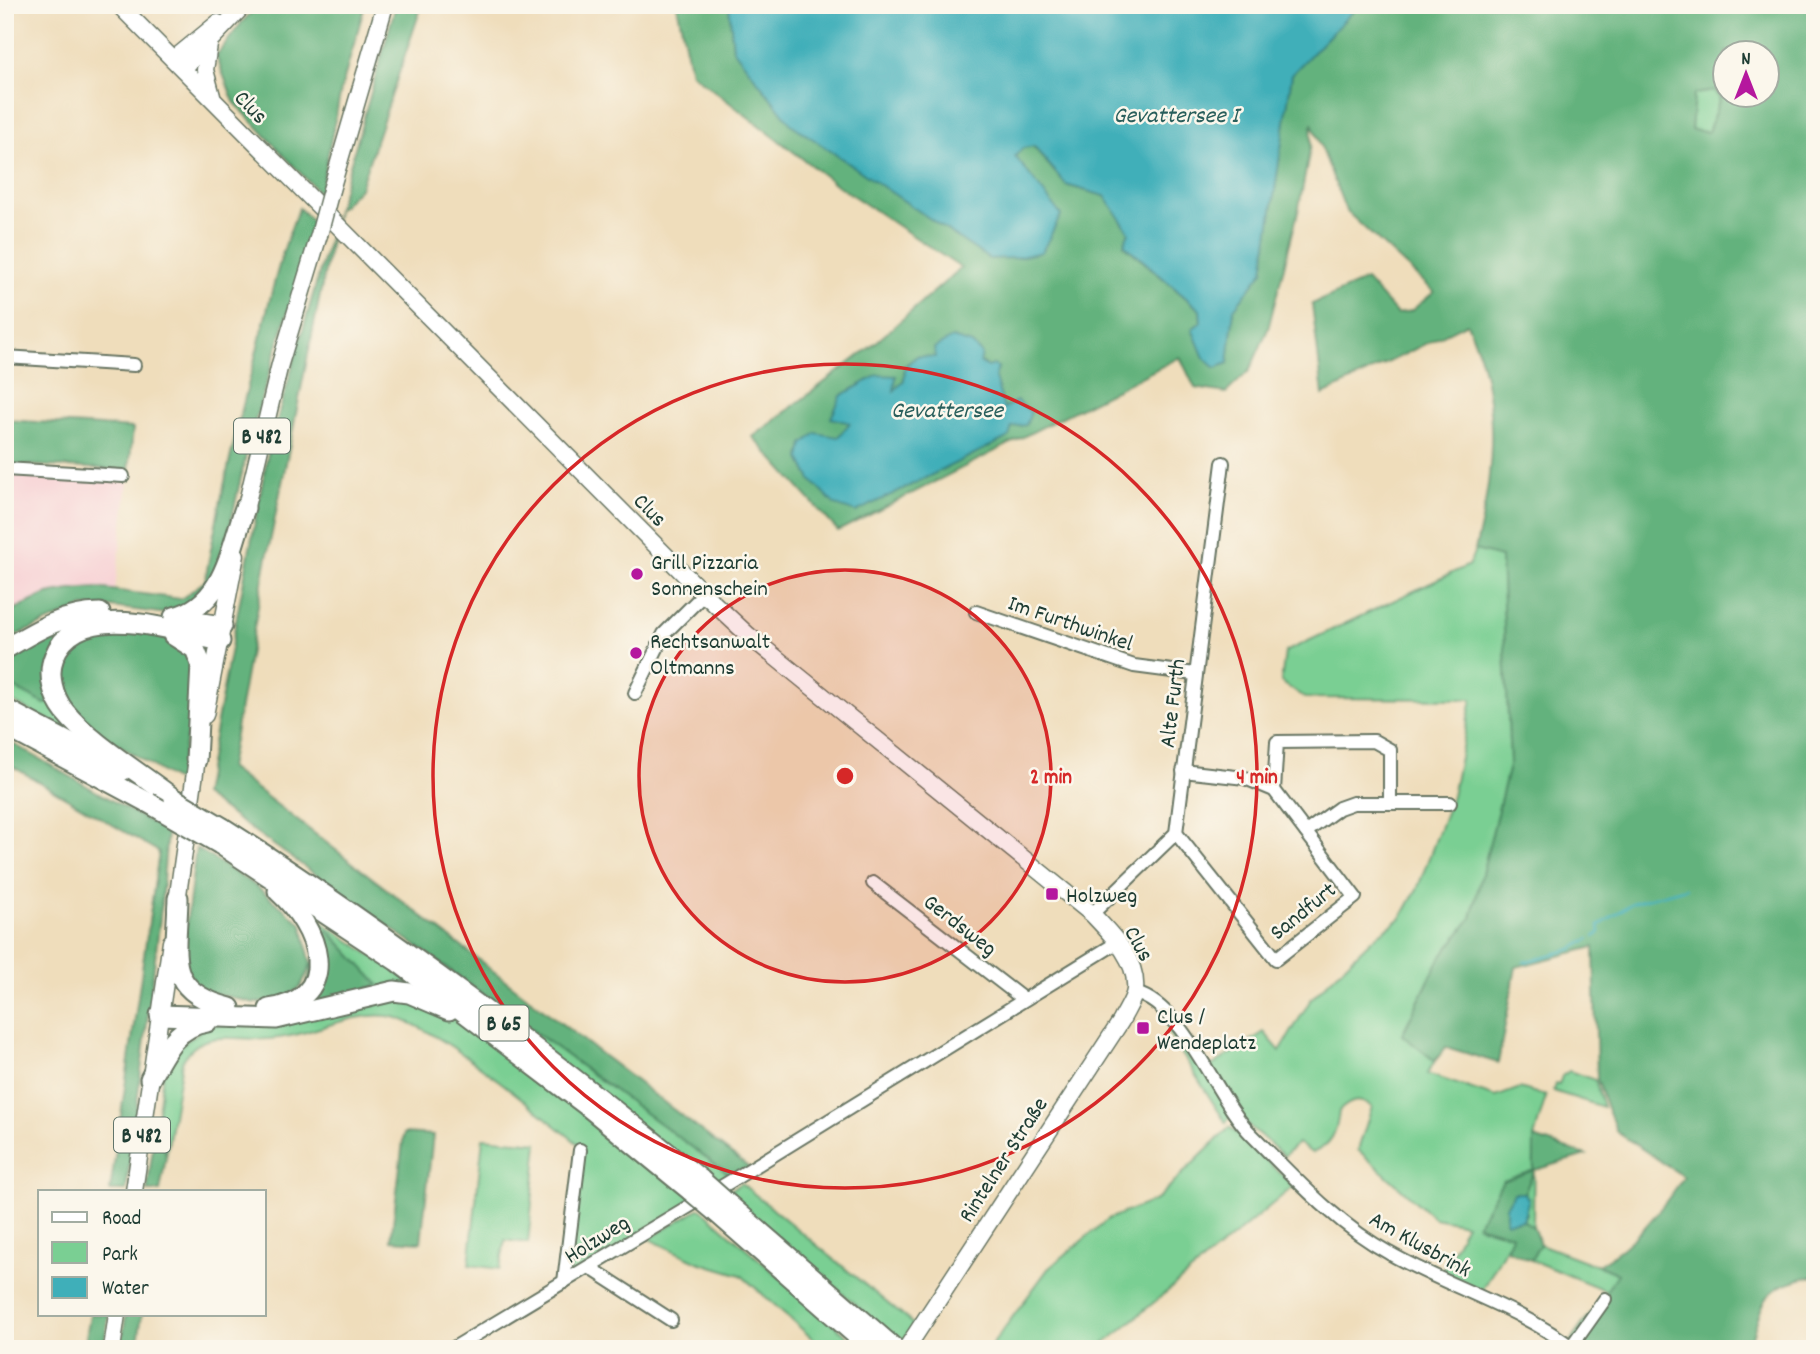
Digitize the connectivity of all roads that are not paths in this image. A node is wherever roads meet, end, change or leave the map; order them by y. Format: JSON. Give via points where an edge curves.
{"nodes":[{"id":1,"x":119,"y":5,"type":"edge"},
{"id":2,"x":237,"y":5,"type":"edge"},
{"id":3,"x":244,"y":5,"type":"edge"},
{"id":4,"x":375,"y":5,"type":"edge"},
{"id":5,"x":385,"y":5,"type":"edge"},
{"id":6,"x":376,"y":31,"type":"junction"},
{"id":7,"x":209,"y":45,"type":"junction"},
{"id":8,"x":179,"y":64,"type":"junction"},
{"id":9,"x":213,"y":98,"type":"junction"},
{"id":10,"x":5,"y":357,"type":"edge"},
{"id":11,"x":134,"y":365,"type":"dead end"},
{"id":12,"x":1223,"y":463,"type":"dead end"},
{"id":13,"x":5,"y":469,"type":"edge"},
{"id":14,"x":123,"y":477,"type":"dead end"},
{"id":15,"x":245,"y":508,"type":"junction"},
{"id":16,"x":704,"y":594,"type":"junction"},
{"id":17,"x":976,"y":612,"type":"dead end"},
{"id":18,"x":166,"y":624,"type":"junction"},
{"id":19,"x":221,"y":633,"type":"junction"},
{"id":20,"x":5,"y":649,"type":"edge"},
{"id":21,"x":1195,"y":674,"type":"junction"},
{"id":22,"x":635,"y":693,"type":"dead end"},
{"id":23,"x":5,"y":709,"type":"edge"},
{"id":24,"x":5,"y":726,"type":"edge"},
{"id":25,"x":196,"y":760,"type":"junction"},
{"id":26,"x":1183,"y":771,"type":"junction"},
{"id":27,"x":1274,"y":790,"type":"junction"},
{"id":28,"x":152,"y":791,"type":"junction"},
{"id":29,"x":1390,"y":803,"type":"junction"},
{"id":30,"x":1450,"y":803,"type":"dead end"},
{"id":31,"x":1306,"y":832,"type":"junction"},
{"id":32,"x":1176,"y":833,"type":"junction"},
{"id":33,"x":221,"y":836,"type":"junction"},
{"id":34,"x":251,"y":866,"type":"junction"},
{"id":35,"x":873,"y":883,"type":"dead end"},
{"id":36,"x":178,"y":898,"type":"junction"},
{"id":37,"x":1092,"y":914,"type":"junction"},
{"id":38,"x":1118,"y":942,"type":"junction"},
{"id":39,"x":1135,"y":993,"type":"junction"},
{"id":40,"x":1023,"y":999,"type":"junction"},
{"id":41,"x":161,"y":1008,"type":"junction"},
{"id":42,"x":230,"y":1014,"type":"junction"},
{"id":43,"x":485,"y":1027,"type":"junction"},
{"id":44,"x":150,"y":1079,"type":"junction"},
{"id":45,"x":1237,"y":1118,"type":"joint"},
{"id":46,"x":580,"y":1150,"type":"dead end"},
{"id":47,"x":696,"y":1186,"type":"junction"},
{"id":48,"x":134,"y":1190,"type":"edge"},
{"id":49,"x":722,"y":1208,"type":"junction"},
{"id":50,"x":589,"y":1267,"type":"junction"},
{"id":51,"x":564,"y":1282,"type":"junction"},
{"id":52,"x":1605,"y":1300,"type":"dead end"},
{"id":53,"x":117,"y":1316,"type":"edge"},
{"id":54,"x":671,"y":1320,"type":"dead end"},
{"id":55,"x":898,"y":1348,"type":"edge"},
{"id":56,"x":1573,"y":1348,"type":"edge"},
{"id":57,"x":112,"y":1349,"type":"edge"},
{"id":58,"x":452,"y":1349,"type":"edge"},
{"id":59,"x":872,"y":1349,"type":"edge"}],
"edges":[{"from":1,"to":8,"type":"main road","name":"Clus"},
{"from":2,"to":8,"type":"main road"},
{"from":3,"to":7,"type":"main road"},
{"from":4,"to":6,"type":"main road"},
{"from":5,"to":6,"type":"main road","number":"B 482"},
{"from":6,"to":15,"type":"main road","number":"B 482","bridge":true,"via":[[280,364]]},
{"from":7,"to":8,"type":"main road"},
{"from":7,"to":9,"type":"main road","via":[[205,70]]},
{"from":8,"to":9,"type":"main road","name":"Clus"},
{"from":9,"to":16,"type":"main road","name":"Clus"},
{"from":10,"to":11,"type":"street"},
{"from":12,"to":21,"type":"street","name":"Alte Furth"},
{"from":13,"to":14,"type":"street"},
{"from":15,"to":18,"type":"highway","via":[[217,589],[190,613]]},
{"from":15,"to":19,"type":"main road","number":"B 482"},
{"from":16,"to":22,"type":"street","via":[[664,634]]},
{"from":16,"to":37,"type":"main road","name":"Clus","via":[[748,635]]},
{"from":17,"to":21,"type":"street","name":"Im Furthwinkel","via":[[1134,666]]},
{"from":18,"to":19,"type":"highway"},
{"from":18,"to":20,"type":"highway","via":[[97,612],[75,615],[34,631]]},
{"from":18,"to":25,"type":"highway","via":[[195,649],[201,664]]},
{"from":18,"to":28,"type":"highway","via":[[91,623],[63,640],[50,673],[66,714]]},
{"from":19,"to":25,"type":"main road","number":"B 482"},
{"from":21,"to":26,"type":"street","name":"Alte Furth"},
{"from":23,"to":28,"type":"highway","number":"B 65"},
{"from":24,"to":28,"type":"highway","number":"B 65"},
{"from":25,"to":36,"type":"main road","number":"B 482"},
{"from":26,"to":27,"type":"street","via":[[1245,778]]},
{"from":26,"to":32,"type":"street","name":"Alte Furth"},
{"from":27,"to":29,"type":"street","via":[[1277,742],[1374,741],[1390,750]]},
{"from":27,"to":31,"type":"street","name":"Sandfurt"},
{"from":28,"to":33,"type":"highway","number":"B 65","bridge":true},
{"from":28,"to":33,"type":"highway","number":"B 65","bridge":true,"via":[[174,799]]},
{"from":29,"to":30,"type":"street"},
{"from":29,"to":31,"type":"street","via":[[1346,804]]},
{"from":31,"to":32,"type":"street","name":"Sandfurt","via":[[1355,897],[1276,959]]},
{"from":32,"to":37,"type":"street"},
{"from":33,"to":34,"type":"highway","number":"B 65"},
{"from":33,"to":47,"type":"highway","number":"B 65","via":[[299,876],[481,1006]]},
{"from":34,"to":42,"type":"highway","via":[[305,919],[318,955],[315,974],[295,1001]]},
{"from":34,"to":43,"type":"highway","number":"B 65","via":[[310,901]]},
{"from":35,"to":40,"type":"street","name":"Gerdsweg"},
{"from":36,"to":41,"type":"main road","number":"B 482"},
{"from":36,"to":42,"type":"highway","via":[[179,976],[195,995]]},
{"from":37,"to":38,"type":"main road","name":"Clus"},
{"from":38,"to":39,"type":"main road","name":"Clus","via":[[1135,977]]},
{"from":38,"to":40,"type":"street","name":"Holzweg"},
{"from":39,"to":45,"type":"street","name":"Clus","via":[[1168,1014]]},
{"from":39,"to":55,"type":"main road","name":"Rintelner Straße","via":[[1121,1021]]},
{"from":40,"to":50,"type":"street","name":"Holzweg"},
{"from":41,"to":42,"type":"highway"},
{"from":41,"to":44,"type":"main road","number":"B 482"},
{"from":42,"to":43,"type":"highway","via":[[298,1015],[394,991],[420,997]]},
{"from":42,"to":44,"type":"highway","via":[[180,1034]]},
{"from":43,"to":47,"type":"highway","number":"B 65"},
{"from":44,"to":48,"type":"main road","number":"B 482"},
{"from":45,"to":56,"type":"street","name":"Am Klusbrink","via":[[1302,1184],[1369,1241]]},
{"from":46,"to":51,"type":"street"},
{"from":47,"to":49,"type":"highway","number":"B 65","bridge":true},
{"from":49,"to":55,"type":"highway","number":"B 65"},
{"from":49,"to":59,"type":"highway","number":"B 65"},
{"from":50,"to":51,"type":"street","name":"Holzweg"},
{"from":50,"to":54,"type":"street"},
{"from":51,"to":58,"type":"street","name":"Holzweg"},
{"from":52,"to":56,"type":"street"},
{"from":53,"to":57,"type":"main road"}]}
